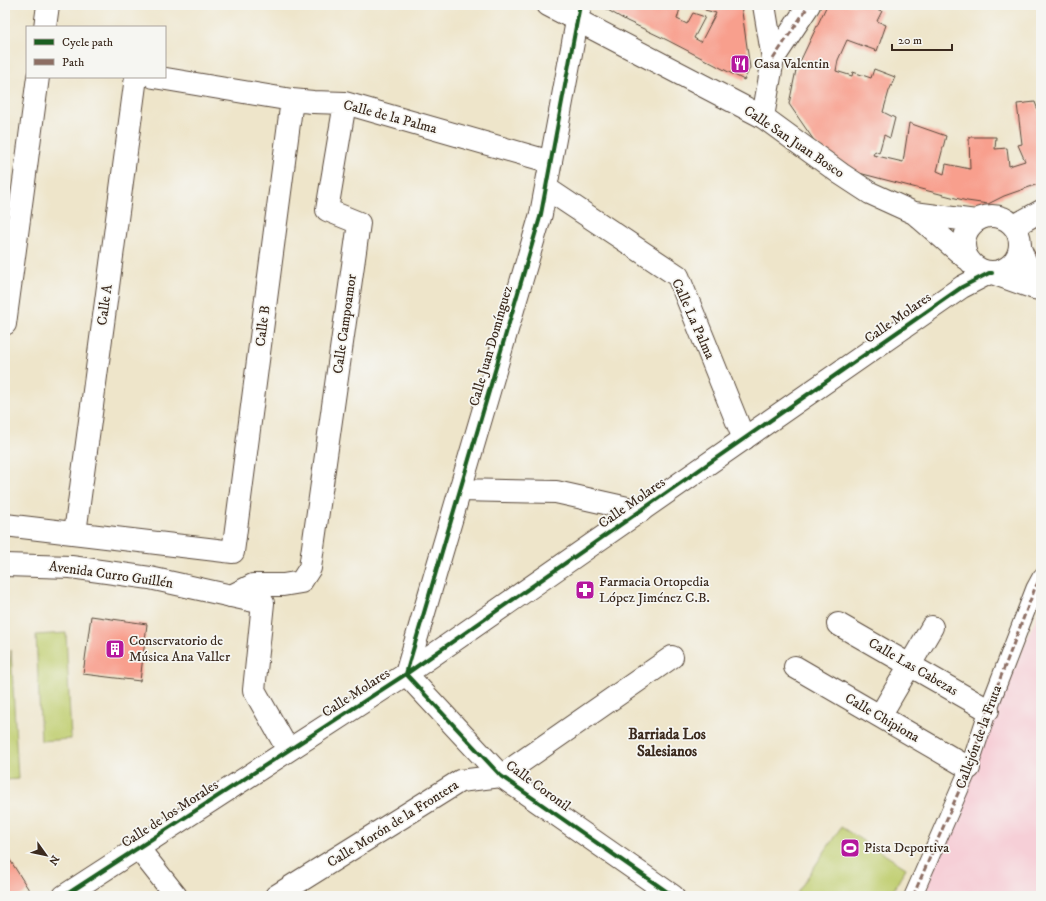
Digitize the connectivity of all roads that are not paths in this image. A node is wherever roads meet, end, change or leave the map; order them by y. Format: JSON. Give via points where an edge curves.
{"nodes":[{"id":1,"x":48,"y":5,"type":"edge"},
{"id":2,"x":548,"y":5,"type":"edge"},
{"id":3,"x":764,"y":5,"type":"edge"},
{"id":4,"x":809,"y":5,"type":"edge"},
{"id":5,"x":578,"y":12,"type":"edge"},
{"id":6,"x":45,"y":26,"type":"edge"},
{"id":7,"x":773,"y":59,"type":"junction"},
{"id":8,"x":38,"y":78,"type":"edge"},
{"id":9,"x":136,"y":78,"type":"edge"},
{"id":10,"x":160,"y":78,"type":"edge"},
{"id":11,"x":292,"y":100,"type":"junction"},
{"id":12,"x":345,"y":103,"type":"junction"},
{"id":13,"x":762,"y":117,"type":"junction"},
{"id":14,"x":551,"y":162,"type":"junction"},
{"id":15,"x":546,"y":188,"type":"junction"},
{"id":16,"x":1041,"y":211,"type":"edge"},
{"id":17,"x":914,"y":213,"type":"junction"},
{"id":18,"x":976,"y":221,"type":"junction"},
{"id":19,"x":1014,"y":226,"type":"junction"},
{"id":20,"x":1020,"y":248,"type":"junction"},
{"id":21,"x":980,"y":268,"type":"junction"},
{"id":22,"x":1041,"y":278,"type":"edge"},
{"id":23,"x":1041,"y":289,"type":"edge"},
{"id":24,"x":5,"y":324,"type":"edge"},
{"id":25,"x":744,"y":439,"type":"junction"},
{"id":26,"x":460,"y":490,"type":"junction"},
{"id":27,"x":641,"y":511,"type":"junction"},
{"id":28,"x":5,"y":525,"type":"edge"},
{"id":29,"x":75,"y":533,"type":"junction"},
{"id":30,"x":5,"y":565,"type":"edge"},
{"id":31,"x":1041,"y":577,"type":"edge"},
{"id":32,"x":231,"y":596,"type":"junction"},
{"id":33,"x":838,"y":624,"type":"dead end"},
{"id":34,"x":932,"y":627,"type":"dead end"},
{"id":35,"x":672,"y":657,"type":"dead end"},
{"id":36,"x":910,"y":665,"type":"junction"},
{"id":37,"x":796,"y":667,"type":"dead end"},
{"id":38,"x":406,"y":674,"type":"junction"},
{"id":39,"x":988,"y":710,"type":"junction"},
{"id":40,"x":880,"y":716,"type":"junction"},
{"id":41,"x":288,"y":750,"type":"junction"},
{"id":42,"x":969,"y":768,"type":"junction"},
{"id":43,"x":502,"y":776,"type":"junction"},
{"id":44,"x":138,"y":848,"type":"junction"},
{"id":45,"x":64,"y":896,"type":"edge"},
{"id":46,"x":176,"y":896,"type":"edge"},
{"id":47,"x":276,"y":896,"type":"edge"},
{"id":48,"x":674,"y":896,"type":"edge"},
{"id":49,"x":913,"y":896,"type":"edge"}],
"edges":[{"from":1,"to":6,"type":"street"},
{"from":2,"to":5,"type":"street","name":"Calle San Juan Bosco"},
{"from":3,"to":7,"type":"street"},
{"from":4,"to":7,"type":"street"},
{"from":5,"to":13,"type":"street","name":"Calle San Juan Bosco"},
{"from":5,"to":14,"type":"street","name":"Calle Juan Domínguez"},
{"from":7,"to":13,"type":"street"},
{"from":8,"to":24,"type":"street"},
{"from":9,"to":29,"type":"street","name":"Calle A"},
{"from":10,"to":11,"type":"street","name":"Calle de la Palma"},
{"from":11,"to":12,"type":"street","name":"Calle de la Palma"},
{"from":11,"to":29,"type":"street","name":"Calle B","via":[[233,552]]},
{"from":12,"to":14,"type":"street","name":"Calle de la Palma"},
{"from":12,"to":32,"type":"street","name":"Calle Campoamor","via":[[327,210],[359,222],[310,568],[301,582],[253,585]]},
{"from":13,"to":17,"type":"street","name":"Calle San Juan Bosco","via":[[870,193]]},
{"from":14,"to":15,"type":"street","name":"Calle Juan Domínguez"},
{"from":15,"to":25,"type":"street","name":"Calle La Palma","via":[[678,276]]},
{"from":15,"to":26,"type":"street","name":"Calle Juan Domínguez","via":[[541,214]]},
{"from":16,"to":19,"type":"street"},
{"from":17,"to":18,"type":"street"},
{"from":17,"to":21,"type":"street","name":"Calle San Juan Bosco"},
{"from":18,"to":19,"type":"street","via":[[984,217],[1000,217]]},
{"from":18,"to":21,"type":"street","via":[[965,234],[964,251]]},
{"from":19,"to":20,"type":"street","via":[[1020,240]]},
{"from":20,"to":21,"type":"street","via":[[1014,263],[1000,272]]},
{"from":20,"to":22,"type":"street","via":[[1026,263]]},
{"from":21,"to":23,"type":"street","name":"Calle San Juan Bosco"},
{"from":21,"to":25,"type":"street","name":"Calle Molares","via":[[962,287]]},
{"from":25,"to":27,"type":"street","name":"Calle Molares"},
{"from":26,"to":27,"type":"street","via":[[556,492]]},
{"from":26,"to":38,"type":"street","name":"Calle Juan Domínguez"},
{"from":27,"to":38,"type":"street","name":"Calle Molares"},
{"from":28,"to":29,"type":"street"},
{"from":30,"to":32,"type":"street","name":"Avenida Curro Guillén","via":[[71,567],[150,578]]},
{"from":31,"to":39,"type":"street","name":"Callejón de la Fruta"},
{"from":32,"to":41,"type":"street","name":"Avenida Curro Guillén","via":[[263,603],[254,690]]},
{"from":33,"to":36,"type":"street","name":"Calle Las Cabezas"},
{"from":34,"to":36,"type":"street"},
{"from":35,"to":43,"type":"street","name":"Calle Morón de la Frontera"},
{"from":36,"to":39,"type":"street","name":"Calle Las Cabezas"},
{"from":36,"to":40,"type":"street"},
{"from":37,"to":40,"type":"street","name":"Calle Chipiona"},
{"from":38,"to":41,"type":"street","name":"Calle Molares"},
{"from":38,"to":43,"type":"street","name":"Calle Coronil"},
{"from":39,"to":42,"type":"street","name":"Callejón de la Fruta"},
{"from":40,"to":42,"type":"street","name":"Calle Chipiona"},
{"from":41,"to":44,"type":"street","name":"Calle de los Morales"},
{"from":42,"to":49,"type":"street","name":"Callejón de la Fruta"},
{"from":43,"to":47,"type":"street","name":"Calle Morón de la Frontera","via":[[460,781]]},
{"from":43,"to":48,"type":"street","name":"Calle Coronil"},
{"from":44,"to":45,"type":"street","name":"Calle de los Morales"},
{"from":44,"to":46,"type":"street"}]}
